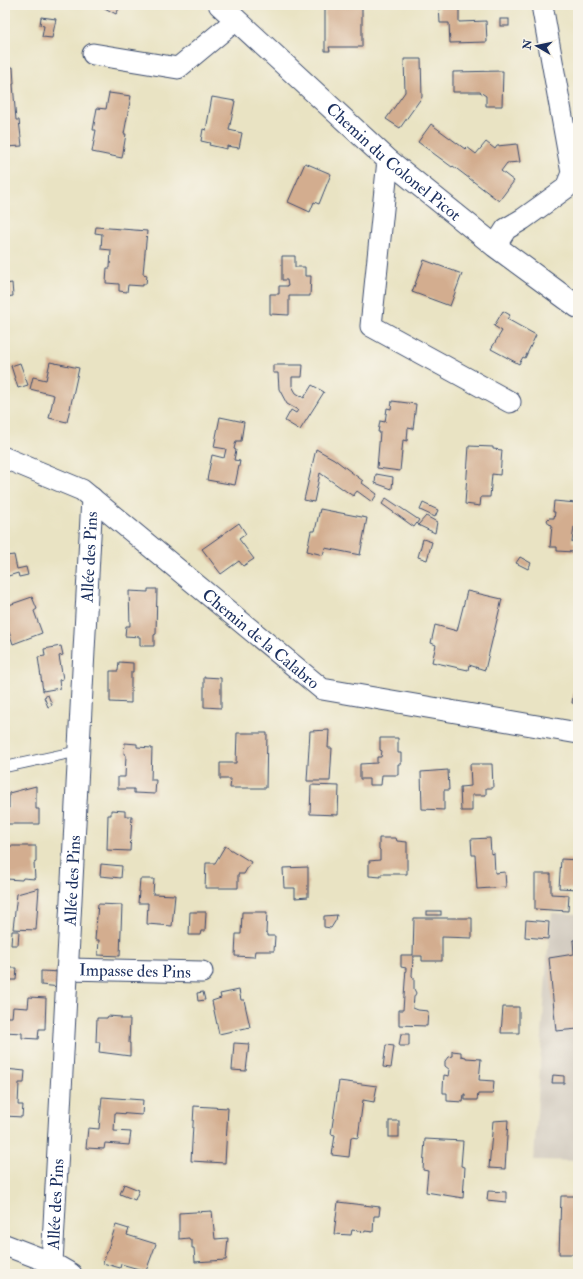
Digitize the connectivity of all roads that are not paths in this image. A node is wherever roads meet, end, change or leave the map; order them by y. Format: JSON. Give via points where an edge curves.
{"nodes":[{"id":1,"x":220,"y":5,"type":"edge"},
{"id":2,"x":542,"y":5,"type":"edge"},
{"id":3,"x":236,"y":20,"type":"junction"},
{"id":4,"x":93,"y":54,"type":"dead end"},
{"id":5,"x":388,"y":160,"type":"junction"},
{"id":6,"x":495,"y":246,"type":"junction"},
{"id":7,"x":578,"y":307,"type":"edge"},
{"id":8,"x":510,"y":402,"type":"dead end"},
{"id":9,"x":5,"y":458,"type":"edge"},
{"id":10,"x":92,"y":498,"type":"junction"},
{"id":11,"x":578,"y":734,"type":"edge"},
{"id":12,"x":79,"y":751,"type":"junction"},
{"id":13,"x":5,"y":767,"type":"edge"},
{"id":14,"x":67,"y":969,"type":"junction"},
{"id":15,"x":202,"y":972,"type":"dead end"},
{"id":16,"x":5,"y":1245,"type":"edge"},
{"id":17,"x":52,"y":1262,"type":"junction"},
{"id":18,"x":71,"y":1274,"type":"edge"}],
"edges":[{"from":1,"to":3,"type":"street","name":"Chemin du Colonel Picot"},
{"from":2,"to":6,"type":"street","via":[[572,173],[566,188],[506,229]]},
{"from":3,"to":4,"type":"street","via":[[178,68]]},
{"from":3,"to":5,"type":"street","name":"Chemin du Colonel Picot"},
{"from":5,"to":6,"type":"street","name":"Chemin du Colonel Picot"},
{"from":5,"to":8,"type":"street","via":[[371,326]]},
{"from":6,"to":7,"type":"street","name":"Chemin du Colonel Picot"},
{"from":9,"to":10,"type":"street","name":"Chemin de la Calabro","via":[[82,490]]},
{"from":10,"to":11,"type":"street","name":"Chemin de la Calabro","via":[[322,689]]},
{"from":10,"to":12,"type":"street","name":"Allée des Pins"},
{"from":12,"to":13,"type":"lane"},
{"from":12,"to":14,"type":"street","name":"Allée des Pins"},
{"from":14,"to":15,"type":"street","name":"Impasse des Pins"},
{"from":14,"to":17,"type":"street","name":"Allée des Pins"},
{"from":16,"to":17,"type":"street"},
{"from":17,"to":18,"type":"street"}]}
